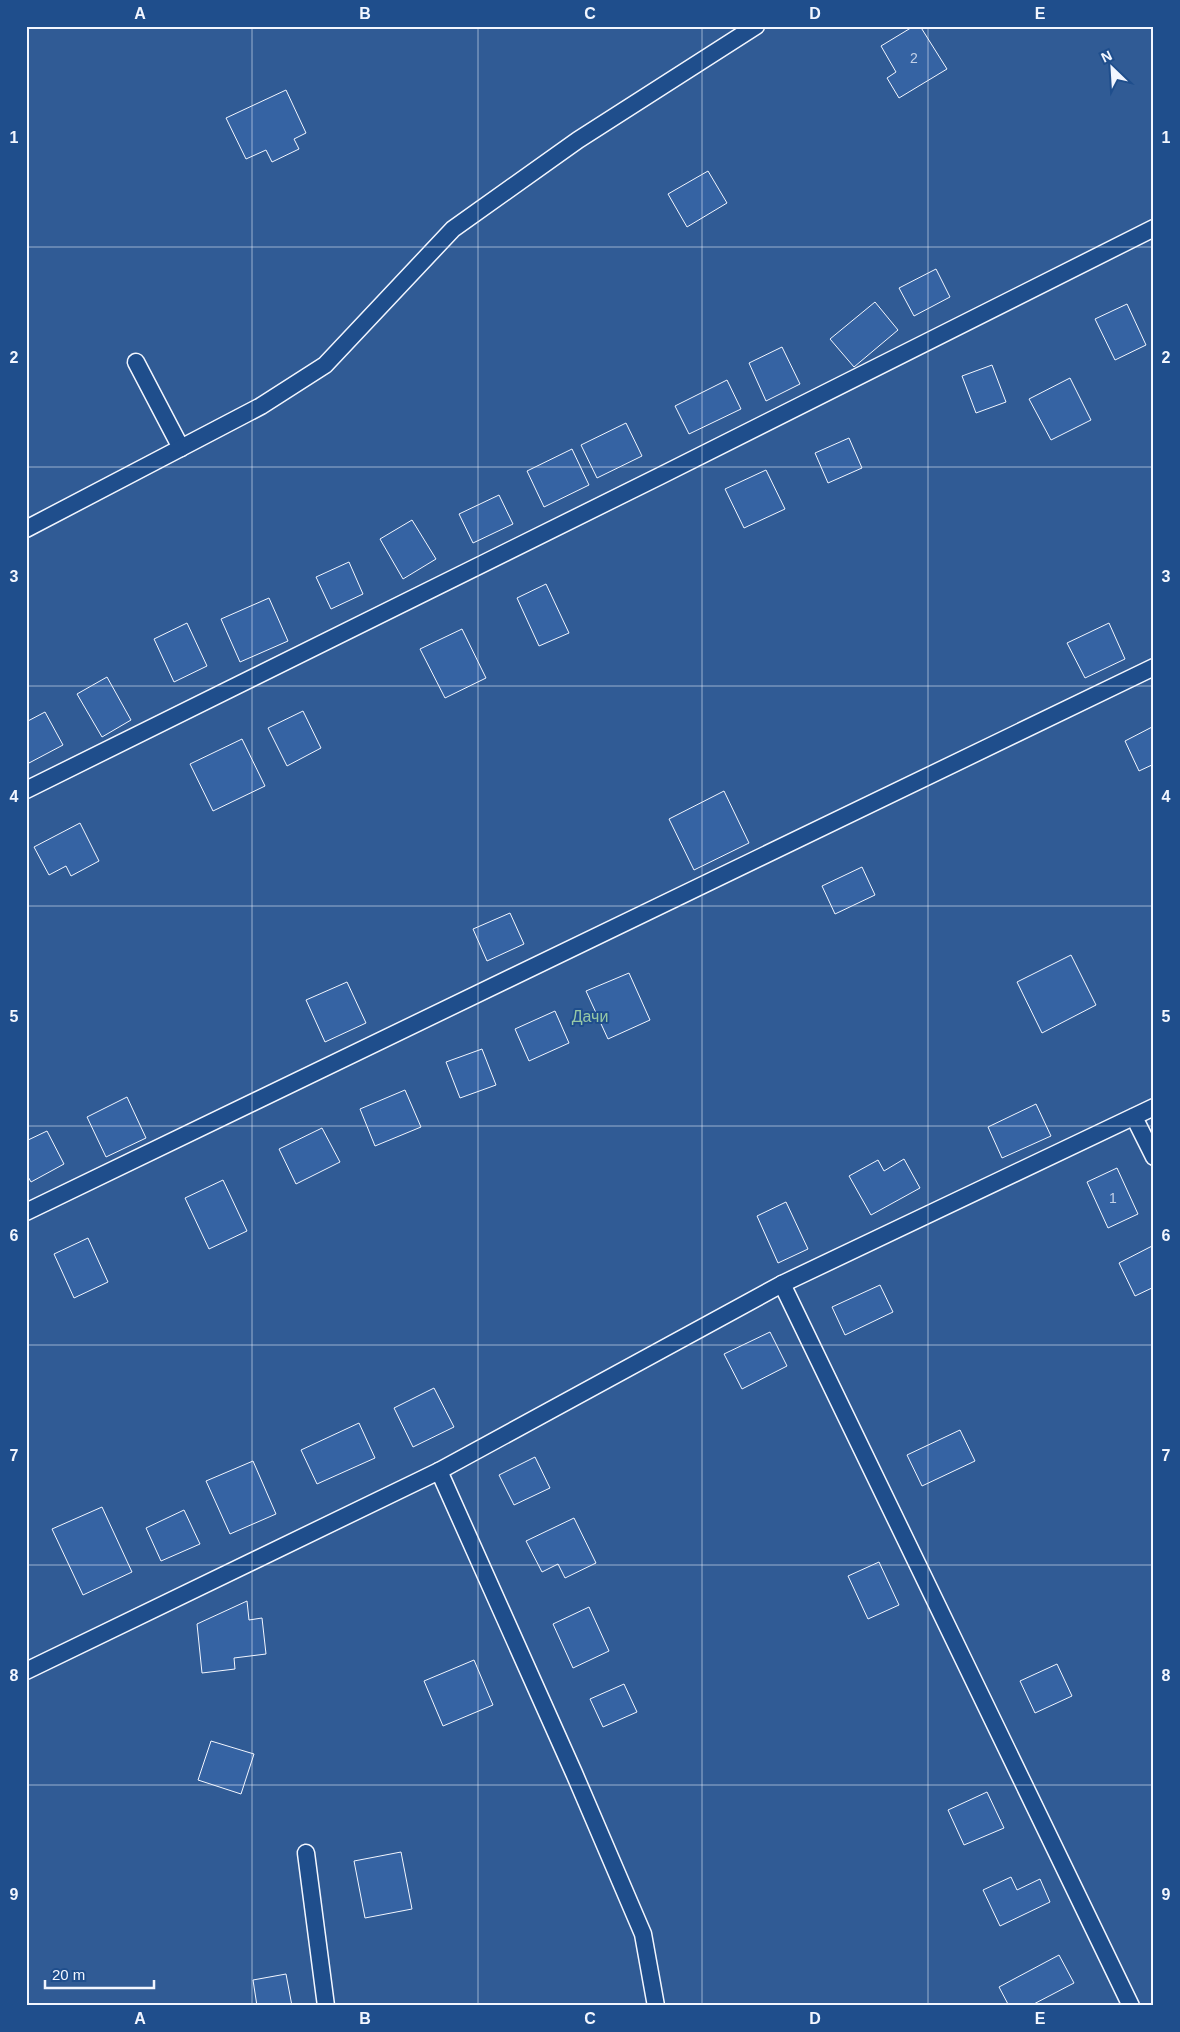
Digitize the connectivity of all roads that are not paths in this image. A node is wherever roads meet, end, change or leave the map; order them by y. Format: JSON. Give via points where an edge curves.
{"nodes":[{"id":1,"x":756,"y":26,"type":"edge"},
{"id":2,"x":1154,"y":228,"type":"edge"},
{"id":3,"x":136,"y":362,"type":"dead end"},
{"id":4,"x":181,"y":448,"type":"junction"},
{"id":5,"x":26,"y":529,"type":"edge"},
{"id":6,"x":1154,"y":667,"type":"edge"},
{"id":7,"x":26,"y":790,"type":"edge"},
{"id":8,"x":1154,"y":1107,"type":"edge"},
{"id":9,"x":1134,"y":1116,"type":"junction"},
{"id":10,"x":1154,"y":1157,"type":"edge"},
{"id":11,"x":26,"y":1212,"type":"edge"},
{"id":12,"x":782,"y":1284,"type":"junction"},
{"id":13,"x":439,"y":1471,"type":"junction"},
{"id":14,"x":26,"y":1671,"type":"edge"},
{"id":15,"x":306,"y":1853,"type":"dead end"},
{"id":16,"x":326,"y":2006,"type":"edge"},
{"id":17,"x":656,"y":2006,"type":"edge"},
{"id":18,"x":1131,"y":2006,"type":"edge"}],
"edges":[{"from":1,"to":4,"type":"lane","via":[[578,140],[453,229],[325,365],[261,406]]},
{"from":2,"to":7,"type":"lane"},
{"from":3,"to":4,"type":"lane"},
{"from":4,"to":5,"type":"lane"},
{"from":6,"to":11,"type":"lane"},
{"from":8,"to":9,"type":"lane"},
{"from":9,"to":10,"type":"lane"},
{"from":9,"to":12,"type":"lane"},
{"from":12,"to":13,"type":"lane"},
{"from":12,"to":18,"type":"lane"},
{"from":13,"to":14,"type":"lane"},
{"from":13,"to":17,"type":"lane","via":[[643,1934]]},
{"from":15,"to":16,"type":"lane"}]}
